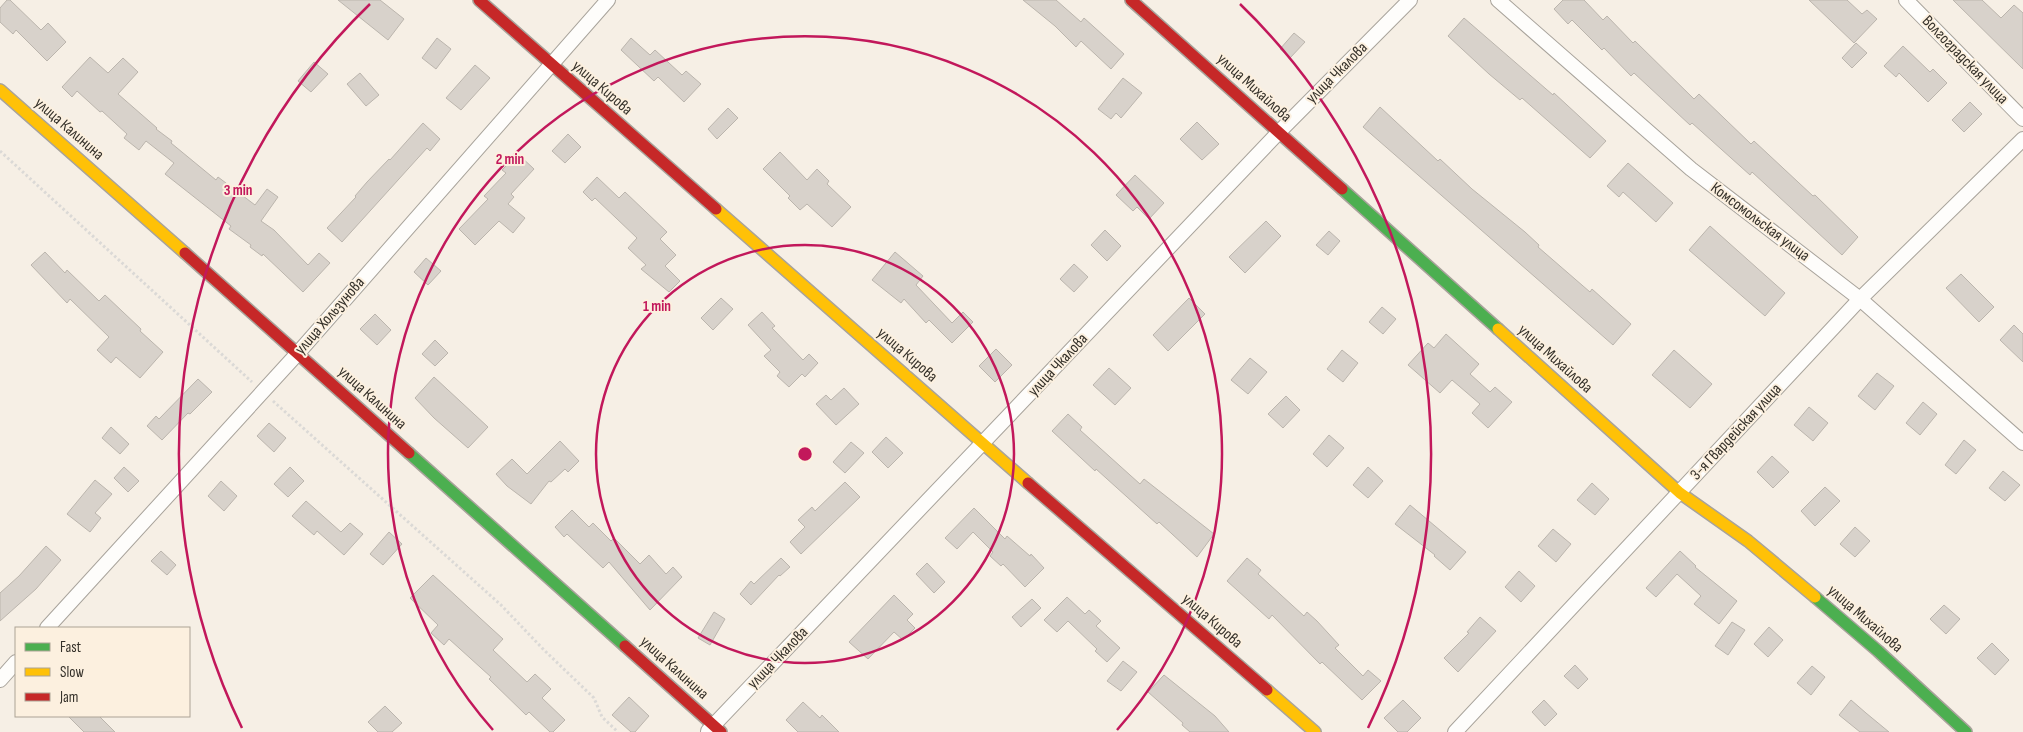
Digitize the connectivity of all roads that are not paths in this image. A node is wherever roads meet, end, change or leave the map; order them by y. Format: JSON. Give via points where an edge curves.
{"nodes":[{"id":1,"x":479,"y":0,"type":"edge"},
{"id":2,"x":608,"y":0,"type":"edge"},
{"id":3,"x":1131,"y":0,"type":"edge"},
{"id":4,"x":1410,"y":0,"type":"edge"},
{"id":5,"x":1498,"y":0,"type":"edge"},
{"id":6,"x":1906,"y":0,"type":"edge"},
{"id":7,"x":551,"y":64,"type":"junction"},
{"id":8,"x":0,"y":90,"type":"edge"},
{"id":9,"x":2023,"y":119,"type":"edge"},
{"id":10,"x":1279,"y":132,"type":"junction"},
{"id":11,"x":2023,"y":139,"type":"edge"},
{"id":12,"x":1860,"y":299,"type":"junction"},
{"id":13,"x":298,"y":353,"type":"junction"},
{"id":14,"x":2023,"y":443,"type":"edge"},
{"id":15,"x":983,"y":444,"type":"junction"},
{"id":16,"x":1680,"y":493,"type":"junction"},
{"id":17,"x":48,"y":627,"type":"edge"},
{"id":18,"x":15,"y":663,"type":"edge"},
{"id":19,"x":0,"y":680,"type":"edge"},
{"id":20,"x":714,"y":730,"type":"edge"},
{"id":21,"x":1315,"y":732,"type":"edge"},
{"id":22,"x":1455,"y":732,"type":"edge"},
{"id":23,"x":1966,"y":732,"type":"edge"}],
"edges":[{"from":1,"to":7,"type":"street","name":"улица Кирова"},
{"from":2,"to":7,"type":"street","name":"улица Хользунова"},
{"from":3,"to":10,"type":"street","name":"улица Михайлова"},
{"from":4,"to":10,"type":"street","name":"улица Чкалова"},
{"from":5,"to":12,"type":"street","name":"Комсомольская улица","via":[[1691,169]]},
{"from":6,"to":9,"type":"street","name":"Волгоградская улица"},
{"from":7,"to":13,"type":"street","name":"улица Хользунова"},
{"from":7,"to":15,"type":"street","name":"улица Кирова"},
{"from":8,"to":13,"type":"street","name":"улица Калинина"},
{"from":10,"to":15,"type":"street","name":"улица Чкалова"},
{"from":10,"to":16,"type":"street","name":"улица Михайлова"},
{"from":11,"to":12,"type":"street","name":"3-я Гвардейская улица"},
{"from":12,"to":14,"type":"street","name":"Комсомольская улица"},
{"from":12,"to":16,"type":"street","name":"3-я Гвардейская улица"},
{"from":13,"to":17,"type":"street","name":"улица Хользунова"},
{"from":13,"to":20,"type":"street","name":"улица Калинина"},
{"from":15,"to":20,"type":"street","name":"улица Чкалова"},
{"from":15,"to":21,"type":"street","name":"улица Кирова"},
{"from":16,"to":22,"type":"street","name":"3-я Гвардейская улица"},
{"from":16,"to":23,"type":"street","name":"улица Михайлова","via":[[1748,541],[1878,651]]},
{"from":18,"to":19,"type":"street"}]}
